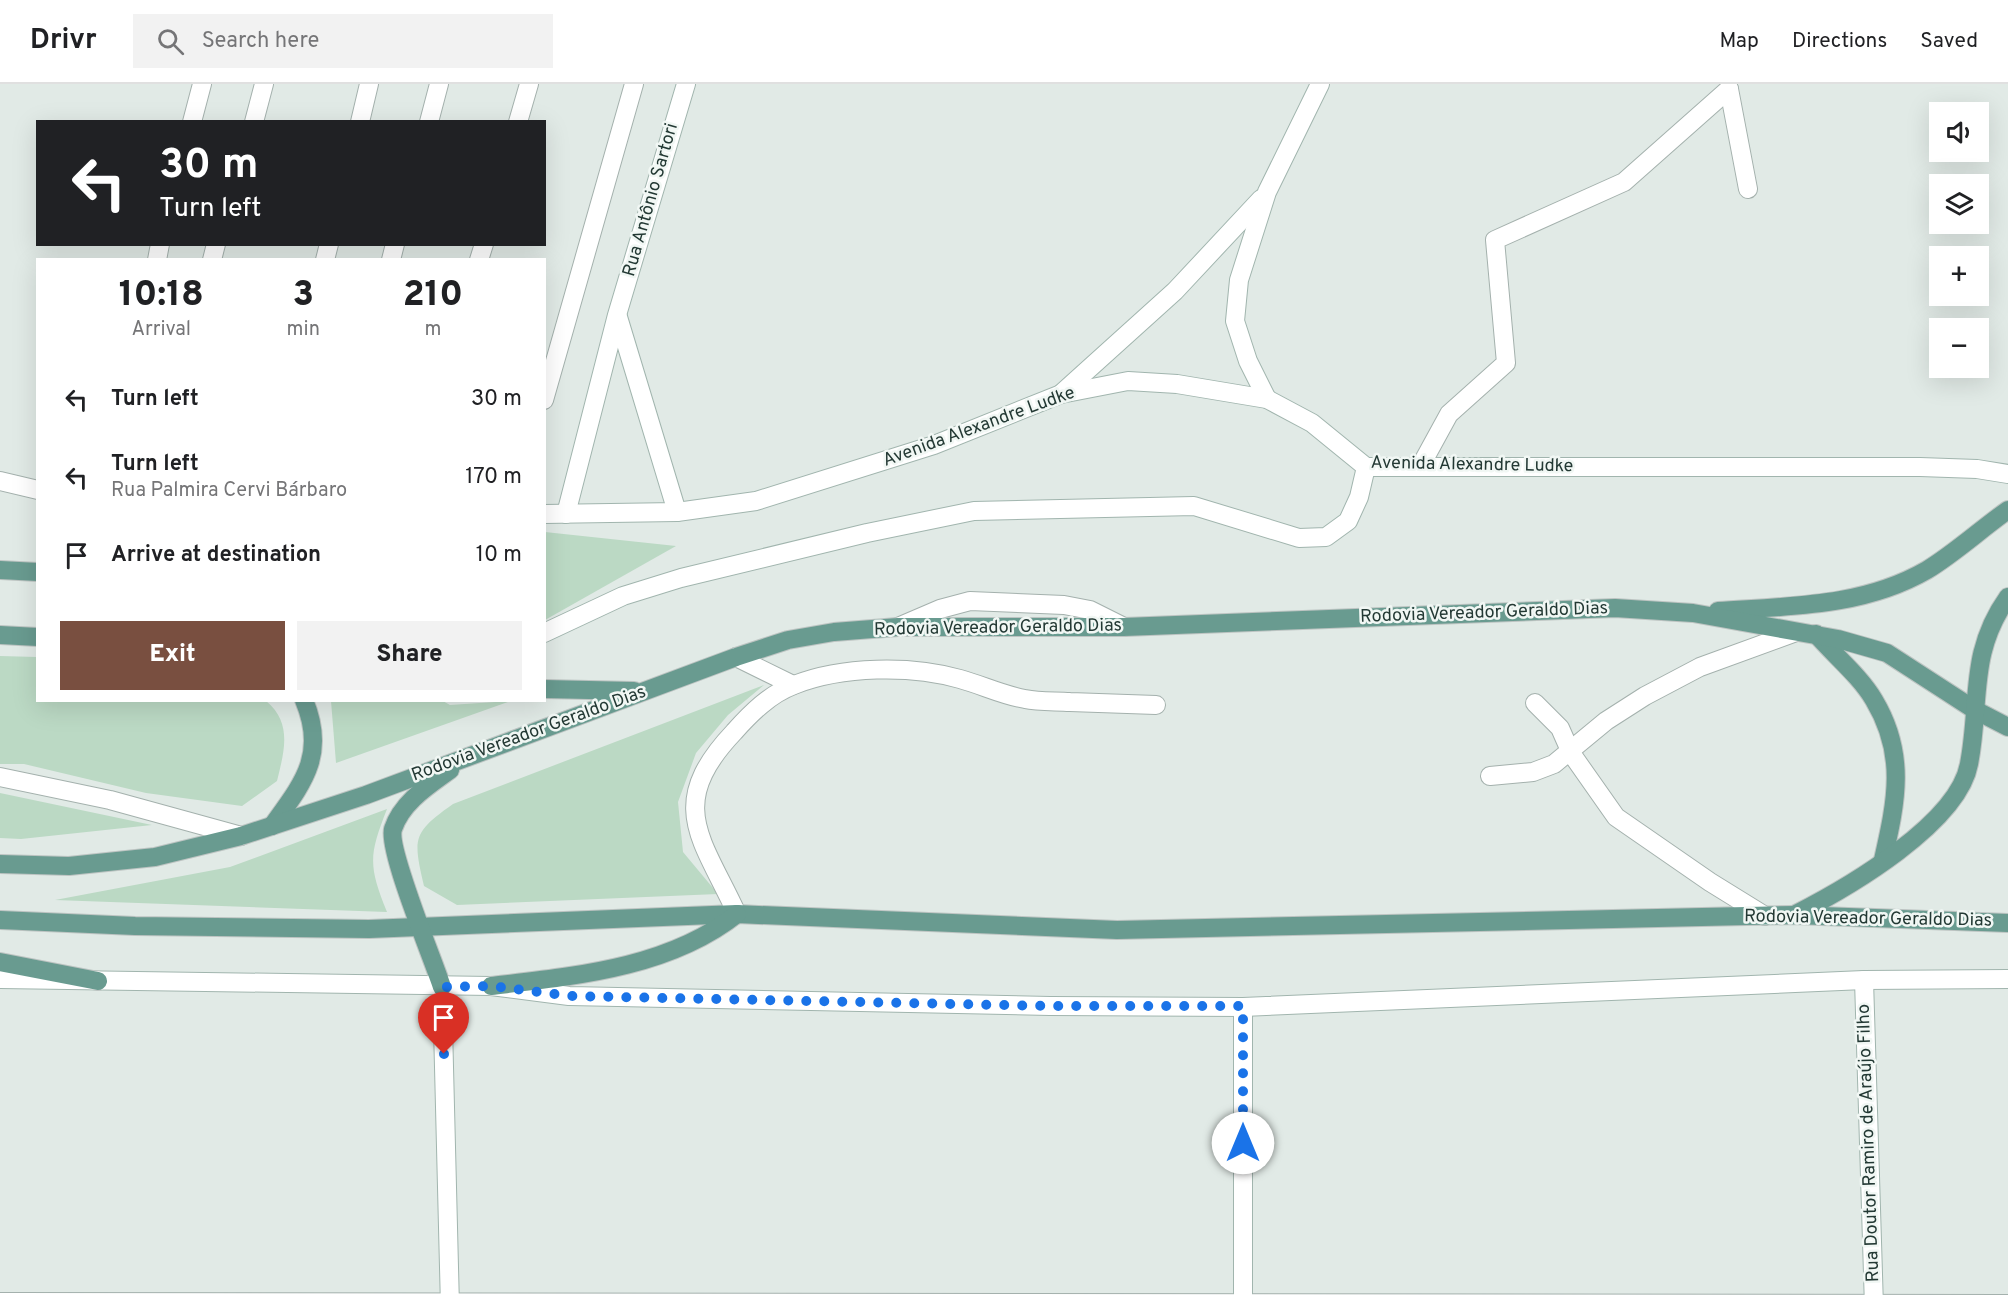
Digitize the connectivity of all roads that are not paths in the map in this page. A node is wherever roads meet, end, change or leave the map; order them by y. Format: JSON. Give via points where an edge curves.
{"nodes":[{"id":1,"x":202,"y":84,"type":"edge"},
{"id":2,"x":264,"y":84,"type":"edge"},
{"id":3,"x":369,"y":84,"type":"edge"},
{"id":4,"x":439,"y":84,"type":"edge"},
{"id":5,"x":529,"y":84,"type":"edge"},
{"id":6,"x":634,"y":84,"type":"edge"},
{"id":7,"x":686,"y":84,"type":"edge"},
{"id":8,"x":1320,"y":84,"type":"edge"},
{"id":9,"x":193,"y":120,"type":"edge"},
{"id":10,"x":255,"y":120,"type":"edge"},
{"id":11,"x":360,"y":120,"type":"edge"},
{"id":12,"x":430,"y":120,"type":"edge"},
{"id":13,"x":519,"y":120,"type":"edge"},
{"id":14,"x":1748,"y":189,"type":"dead end"},
{"id":15,"x":1268,"y":192,"type":"junction"},
{"id":16,"x":617,"y":315,"type":"junction"},
{"id":17,"x":546,"y":393,"type":"edge"},
{"id":18,"x":1061,"y":394,"type":"junction"},
{"id":19,"x":1267,"y":399,"type":"junction"},
{"id":20,"x":1366,"y":467,"type":"junction"},
{"id":21,"x":1420,"y":467,"type":"junction"},
{"id":22,"x":2008,"y":474,"type":"edge"},
{"id":23,"x":0,"y":481,"type":"edge"},
{"id":24,"x":36,"y":490,"type":"edge"},
{"id":25,"x":2008,"y":510,"type":"edge"},
{"id":26,"x":677,"y":512,"type":"junction"},
{"id":27,"x":546,"y":514,"type":"edge"},
{"id":28,"x":566,"y":514,"type":"junction"},
{"id":29,"x":0,"y":570,"type":"edge"},
{"id":30,"x":36,"y":572,"type":"edge"},
{"id":31,"x":2008,"y":597,"type":"edge"},
{"id":32,"x":1693,"y":613,"type":"junction"},
{"id":33,"x":898,"y":627,"type":"junction"},
{"id":34,"x":1124,"y":627,"type":"junction"},
{"id":35,"x":546,"y":632,"type":"edge"},
{"id":36,"x":1796,"y":632,"type":"junction"},
{"id":37,"x":1816,"y":634,"type":"junction"},
{"id":38,"x":0,"y":635,"type":"edge"},
{"id":39,"x":36,"y":637,"type":"edge"},
{"id":40,"x":736,"y":657,"type":"junction"},
{"id":41,"x":793,"y":685,"type":"junction"},
{"id":42,"x":546,"y":689,"type":"edge"},
{"id":43,"x":644,"y":692,"type":"junction"},
{"id":44,"x":305,"y":702,"type":"edge"},
{"id":45,"x":1535,"y":703,"type":"dead end"},
{"id":46,"x":1156,"y":705,"type":"dead end"},
{"id":47,"x":1975,"y":710,"type":"junction"},
{"id":48,"x":2008,"y":727,"type":"edge"},
{"id":49,"x":1570,"y":753,"type":"junction"},
{"id":50,"x":468,"y":757,"type":"junction"},
{"id":51,"x":1490,"y":776,"type":"dead end"},
{"id":52,"x":0,"y":777,"type":"edge"},
{"id":53,"x":272,"y":826,"type":"junction"},
{"id":54,"x":241,"y":836,"type":"junction"},
{"id":55,"x":1883,"y":860,"type":"junction"},
{"id":56,"x":0,"y":864,"type":"edge"},
{"id":57,"x":737,"y":914,"type":"junction"},
{"id":58,"x":1795,"y":915,"type":"junction"},
{"id":59,"x":1765,"y":916,"type":"junction"},
{"id":60,"x":0,"y":920,"type":"edge"},
{"id":61,"x":2008,"y":923,"type":"edge"},
{"id":62,"x":422,"y":927,"type":"junction"},
{"id":63,"x":0,"y":962,"type":"edge"},
{"id":64,"x":0,"y":979,"type":"edge"},
{"id":65,"x":2008,"y":979,"type":"edge"},
{"id":66,"x":1864,"y":980,"type":"junction"},
{"id":67,"x":98,"y":981,"type":"junction"},
{"id":68,"x":491,"y":986,"type":"junction"},
{"id":69,"x":442,"y":987,"type":"junction"},
{"id":70,"x":1243,"y":1006,"type":"junction"},
{"id":71,"x":0,"y":1302,"type":"edge"},
{"id":72,"x":450,"y":1304,"type":"edge"},
{"id":73,"x":1243,"y":1304,"type":"edge"},
{"id":74,"x":2008,"y":1304,"type":"edge"},
{"id":75,"x":1874,"y":1306,"type":"edge"}],
"edges":[{"from":1,"to":9,"type":"main road"},
{"from":2,"to":10,"type":"main road"},
{"from":3,"to":11,"type":"main road"},
{"from":4,"to":12,"type":"main road"},
{"from":5,"to":13,"type":"main road"},
{"from":6,"to":17,"type":"main road"},
{"from":7,"to":16,"type":"main road","name":"Rua Antônio Sartori"},
{"from":8,"to":15,"type":"main road"},
{"from":14,"to":21,"type":"main road","via":[[1729,89],[1624,182],[1496,240],[1506,363],[1449,414]]},
{"from":15,"to":18,"type":"main road","via":[[1175,291]]},
{"from":15,"to":19,"type":"main road","via":[[1239,280],[1235,321],[1248,361]]},
{"from":16,"to":26,"type":"main road"},
{"from":16,"to":28,"type":"main road","name":"Rua Antônio Sartori"},
{"from":18,"to":19,"type":"main road","name":"Avenida Alexandre Ludke","via":[[1128,381],[1177,384]]},
{"from":18,"to":26,"type":"main road","name":"Avenida Alexandre Ludke","via":[[934,445],[822,482],[756,501]]},
{"from":19,"to":20,"type":"main road","name":"Avenida Alexandre Ludke","via":[[1312,423]]},
{"from":20,"to":21,"type":"main road","name":"Avenida Alexandre Ludke"},
{"from":20,"to":35,"type":"main road","via":[[1348,521],[1326,537],[1299,538],[1194,506],[975,511],[681,578],[623,596]]},
{"from":21,"to":22,"type":"main road","name":"Avenida Alexandre Ludke","via":[[1920,467]]},
{"from":23,"to":24,"type":"main road"},
{"from":25,"to":32,"type":"main road","via":[[1928,569],[1889,589],[1845,602]]},
{"from":26,"to":28,"type":"main road","name":"Avenida Alexandre Ludke"},
{"from":27,"to":28,"type":"main road","name":"Avenida Alexandre Ludke"},
{"from":29,"to":30,"type":"main road"},
{"from":31,"to":47,"type":"main road","via":[[1985,638]]},
{"from":32,"to":34,"type":"main road","name":"Rodovia Vereador Geraldo Dias","via":[[1615,608]]},
{"from":32,"to":36,"type":"main road","name":"Rodovia Vereador Geraldo Dias"},
{"from":33,"to":34,"type":"main road","name":"Rodovia Vereador Geraldo Dias"},
{"from":33,"to":34,"type":"main road","via":[[970,601],[1064,605],[1090,610]]},
{"from":33,"to":40,"type":"main road","name":"Rodovia Vereador Geraldo Dias","via":[[788,640]]},
{"from":36,"to":37,"type":"main road","name":"Rodovia Vereador Geraldo Dias"},
{"from":36,"to":49,"type":"main road","via":[[1700,667],[1645,696],[1606,721]]},
{"from":37,"to":47,"type":"main road","name":"Rodovia Vereador Geraldo Dias","via":[[1887,653]]},
{"from":37,"to":55,"type":"main road","via":[[1874,699],[1893,745],[1898,774],[1896,805]]},
{"from":38,"to":39,"type":"main road"},
{"from":40,"to":41,"type":"main road"},
{"from":40,"to":43,"type":"main road","name":"Rodovia Vereador Geraldo Dias"},
{"from":41,"to":46,"type":"main road","via":[[833,674],[891,669],[958,678],[1028,700]]},
{"from":41,"to":57,"type":"main road","via":[[757,708],[716,751],[698,782],[694,807],[700,842]]},
{"from":42,"to":43,"type":"main road"},
{"from":43,"to":50,"type":"main road","name":"Rodovia Vereador Geraldo Dias"},
{"from":44,"to":53,"type":"main road","via":[[314,724],[312,757],[300,788]]},
{"from":45,"to":49,"type":"main road","via":[[1560,728]]},
{"from":47,"to":48,"type":"main road","name":"Rodovia Vereador Geraldo Dias"},
{"from":47,"to":55,"type":"main road","via":[[1969,766],[1958,792],[1941,814]]},
{"from":49,"to":51,"type":"main road","via":[[1533,772]]},
{"from":49,"to":59,"type":"main road","via":[[1616,817]]},
{"from":50,"to":53,"type":"main road","name":"Rodovia Vereador Geraldo Dias"},
{"from":50,"to":62,"type":"main road","via":[[404,807],[393,831],[395,855]]},
{"from":52,"to":54,"type":"main road","via":[[110,800]]},
{"from":53,"to":54,"type":"main road","name":"Rodovia Vereador Geraldo Dias"},
{"from":54,"to":56,"type":"main road","name":"Rodovia Vereador Geraldo Dias","via":[[155,857],[69,866]]},
{"from":55,"to":58,"type":"main road","via":[[1846,888]]},
{"from":57,"to":59,"type":"main road","name":"Rodovia Vereador Geraldo Dias","via":[[1117,930]]},
{"from":57,"to":62,"type":"main road","name":"Rodovia Vereador Geraldo Dias"},
{"from":57,"to":68,"type":"main road","via":[[714,933],[665,954],[576,975]]},
{"from":58,"to":59,"type":"main road","name":"Rodovia Vereador Geraldo Dias"},
{"from":58,"to":61,"type":"main road","name":"Rodovia Vereador Geraldo Dias"},
{"from":60,"to":62,"type":"main road","name":"Rodovia Vereador Geraldo Dias","via":[[135,926]]},
{"from":62,"to":69,"type":"main road"},
{"from":63,"to":67,"type":"main road"},
{"from":64,"to":67,"type":"main road"},
{"from":65,"to":66,"type":"main road"},
{"from":66,"to":70,"type":"main road"},
{"from":66,"to":75,"type":"main road","name":"Rua Doutor Ramiro de Araújo Filho"},
{"from":67,"to":69,"type":"main road"},
{"from":68,"to":69,"type":"main road"},
{"from":68,"to":70,"type":"main road","via":[[570,996],[1038,1006]]},
{"from":69,"to":72,"type":"main road"},
{"from":70,"to":73,"type":"main road"},
{"from":71,"to":72,"type":"main road"},
{"from":72,"to":73,"type":"main road"},
{"from":73,"to":75,"type":"main road"},
{"from":74,"to":75,"type":"main road"}]}
